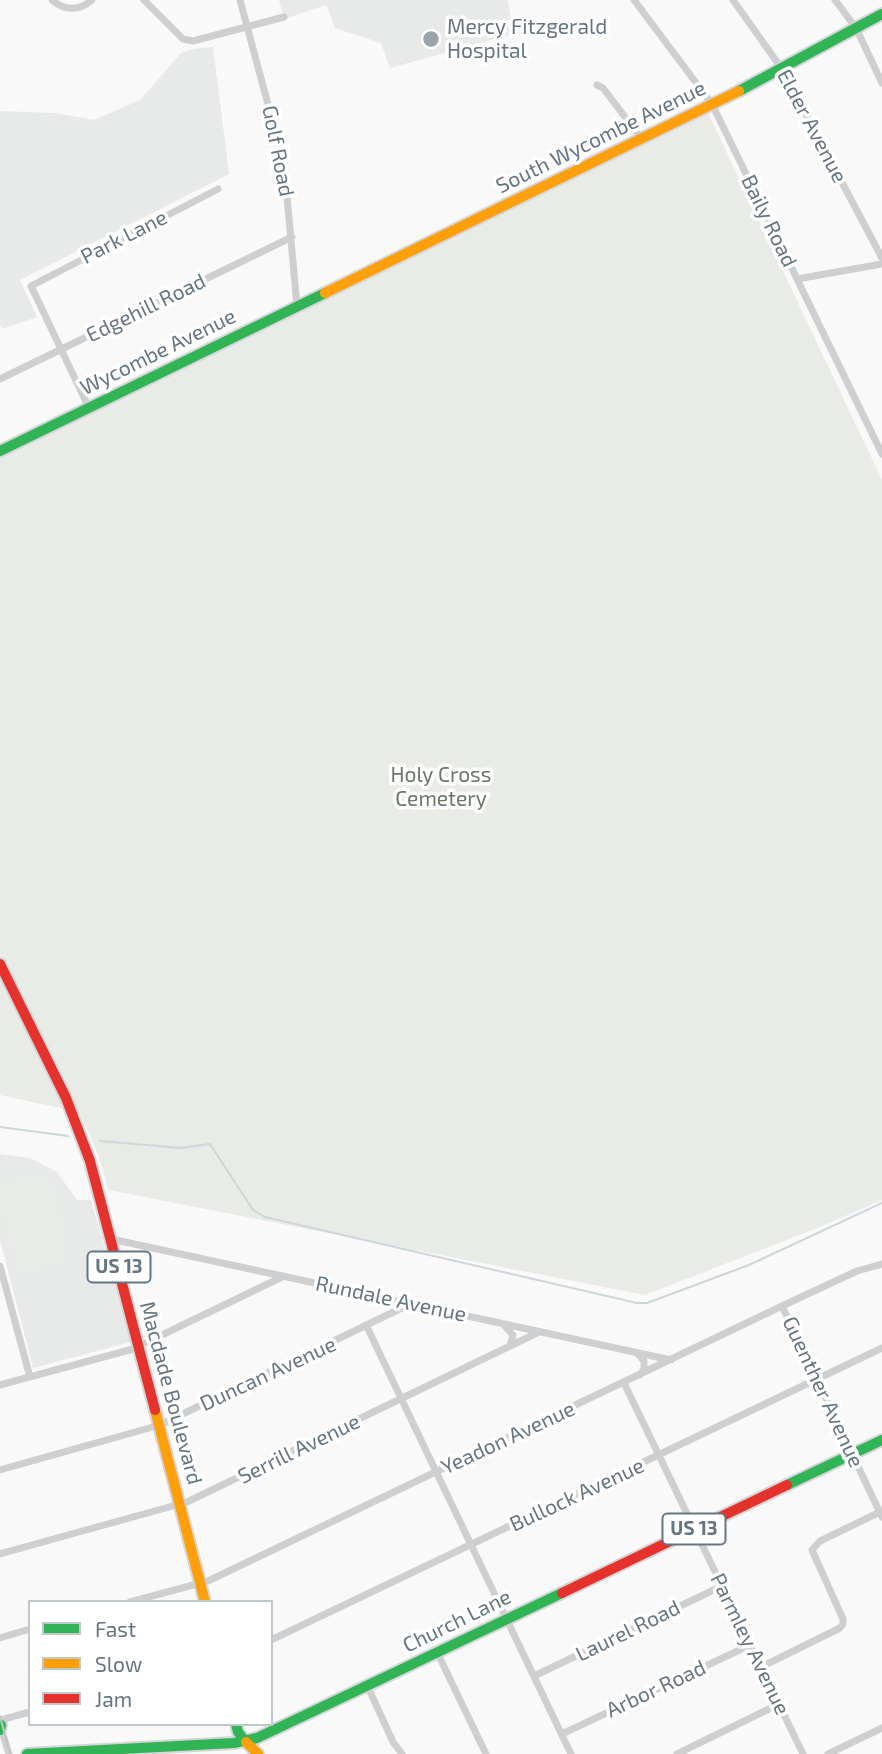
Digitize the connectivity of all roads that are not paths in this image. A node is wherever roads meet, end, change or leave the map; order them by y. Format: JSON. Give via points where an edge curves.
{"nodes":[{"id":1,"x":52,"y":0,"type":"edge"},
{"id":2,"x":92,"y":0,"type":"edge"},
{"id":3,"x":144,"y":0,"type":"edge"},
{"id":4,"x":240,"y":0,"type":"edge"},
{"id":5,"x":634,"y":0,"type":"edge"},
{"id":6,"x":733,"y":0,"type":"edge"},
{"id":7,"x":835,"y":0,"type":"edge"},
{"id":8,"x":882,"y":14,"type":"edge"},
{"id":9,"x":284,"y":17,"type":"dead end"},
{"id":10,"x":248,"y":28,"type":"junction"},
{"id":11,"x":856,"y":28,"type":"junction"},
{"id":12,"x":782,"y":69,"type":"junction"},
{"id":13,"x":882,"y":83,"type":"edge"},
{"id":14,"x":597,"y":85,"type":"dead end"},
{"id":15,"x":712,"y":104,"type":"junction"},
{"id":16,"x":641,"y":138,"type":"junction"},
{"id":17,"x":218,"y":189,"type":"dead end"},
{"id":18,"x":292,"y":237,"type":"junction"},
{"id":19,"x":882,"y":258,"type":"edge"},
{"id":20,"x":882,"y":264,"type":"edge"},
{"id":21,"x":797,"y":279,"type":"junction"},
{"id":22,"x":334,"y":288,"type":"joint"},
{"id":23,"x":297,"y":306,"type":"junction"},
{"id":24,"x":61,"y":348,"type":"junction"},
{"id":25,"x":0,"y":379,"type":"edge"},
{"id":26,"x":89,"y":408,"type":"junction"},
{"id":27,"x":0,"y":451,"type":"edge"},
{"id":28,"x":882,"y":454,"type":"edge"},
{"id":29,"x":0,"y":964,"type":"edge"},
{"id":30,"x":111,"y":1239,"type":"junction"},
{"id":31,"x":0,"y":1266,"type":"edge"},
{"id":32,"x":882,"y":1266,"type":"edge"},
{"id":33,"x":284,"y":1276,"type":"junction"},
{"id":34,"x":10,"y":1301,"type":"junction"},
{"id":35,"x":0,"y":1304,"type":"edge"},
{"id":36,"x":411,"y":1304,"type":"junction"},
{"id":37,"x":782,"y":1306,"type":"junction"},
{"id":38,"x":503,"y":1324,"type":"junction"},
{"id":39,"x":367,"y":1327,"type":"junction"},
{"id":40,"x":539,"y":1332,"type":"junction"},
{"id":41,"x":139,"y":1346,"type":"junction"},
{"id":42,"x":509,"y":1347,"type":"junction"},
{"id":43,"x":882,"y":1348,"type":"edge"},
{"id":44,"x":636,"y":1353,"type":"junction"},
{"id":45,"x":671,"y":1360,"type":"junction"},
{"id":46,"x":638,"y":1376,"type":"junction"},
{"id":47,"x":30,"y":1377,"type":"junction"},
{"id":48,"x":817,"y":1378,"type":"junction"},
{"id":49,"x":624,"y":1383,"type":"junction"},
{"id":50,"x":0,"y":1385,"type":"edge"},
{"id":51,"x":402,"y":1399,"type":"junction"},
{"id":52,"x":160,"y":1425,"type":"junction"},
{"id":53,"x":882,"y":1440,"type":"edge"},
{"id":54,"x":852,"y":1453,"type":"junction"},
{"id":55,"x":659,"y":1456,"type":"junction"},
{"id":56,"x":0,"y":1470,"type":"edge"},
{"id":57,"x":436,"y":1472,"type":"junction"},
{"id":58,"x":180,"y":1504,"type":"junction"},
{"id":59,"x":881,"y":1514,"type":"edge"},
{"id":60,"x":694,"y":1529,"type":"junction"},
{"id":61,"x":471,"y":1545,"type":"junction"},
{"id":62,"x":0,"y":1554,"type":"edge"},
{"id":63,"x":200,"y":1583,"type":"junction"},
{"id":64,"x":722,"y":1586,"type":"junction"},
{"id":65,"x":137,"y":1600,"type":"edge"},
{"id":66,"x":204,"y":1600,"type":"edge"},
{"id":67,"x":507,"y":1618,"type":"junction"},
{"id":68,"x":28,"y":1630,"type":"edge"},
{"id":69,"x":0,"y":1637,"type":"edge"},
{"id":70,"x":273,"y":1639,"type":"edge"},
{"id":71,"x":750,"y":1645,"type":"junction"},
{"id":72,"x":437,"y":1652,"type":"junction"},
{"id":73,"x":761,"y":1667,"type":"junction"},
{"id":74,"x":534,"y":1676,"type":"junction"},
{"id":75,"x":367,"y":1685,"type":"junction"},
{"id":76,"x":779,"y":1704,"type":"junction"},
{"id":77,"x":28,"y":1713,"type":"edge"},
{"id":78,"x":0,"y":1722,"type":"edge"},
{"id":79,"x":236,"y":1726,"type":"edge"},
{"id":80,"x":882,"y":1728,"type":"edge"},
{"id":81,"x":0,"y":1730,"type":"edge"},
{"id":82,"x":562,"y":1734,"type":"junction"},
{"id":83,"x":246,"y":1742,"type":"junction"},
{"id":84,"x":9,"y":1754,"type":"edge"},
{"id":85,"x":27,"y":1754,"type":"edge"},
{"id":86,"x":258,"y":1754,"type":"edge"},
{"id":87,"x":402,"y":1754,"type":"edge"},
{"id":88,"x":486,"y":1754,"type":"edge"},
{"id":89,"x":572,"y":1754,"type":"edge"},
{"id":90,"x":677,"y":1754,"type":"edge"},
{"id":91,"x":803,"y":1754,"type":"edge"},
{"id":92,"x":828,"y":1754,"type":"edge"}],
"edges":[{"from":1,"to":2,"type":"street","via":[[71,9]]},
{"from":3,"to":10,"type":"street","via":[[188,41]]},
{"from":4,"to":10,"type":"street","name":"Golf Road"},
{"from":5,"to":15,"type":"street","name":"Baily Road"},
{"from":6,"to":12,"type":"street","name":"Elder Avenue"},
{"from":7,"to":11,"type":"street"},
{"from":8,"to":11,"type":"main road","name":"South Wycombe Avenue"},
{"from":9,"to":10,"type":"street"},
{"from":10,"to":18,"type":"street","name":"Golf Road","via":[[282,152]]},
{"from":11,"to":12,"type":"main road","name":"South Wycombe Avenue"},
{"from":11,"to":13,"type":"street"},
{"from":12,"to":15,"type":"main road","name":"South Wycombe Avenue"},
{"from":12,"to":19,"type":"street","name":"Elder Avenue"},
{"from":14,"to":16,"type":"street"},
{"from":15,"to":16,"type":"main road","name":"South Wycombe Avenue"},
{"from":15,"to":21,"type":"street","name":"Baily Road"},
{"from":16,"to":22,"type":"main road","name":"South Wycombe Avenue"},
{"from":17,"to":24,"type":"street","name":"Park Lane","via":[[31,286]]},
{"from":18,"to":23,"type":"street","name":"Golf Road"},
{"from":18,"to":24,"type":"street","name":"Edgehill Road"},
{"from":20,"to":21,"type":"street"},
{"from":21,"to":28,"type":"street","name":"Baily Road"},
{"from":22,"to":23,"type":"main road","name":"Wycombe Avenue"},
{"from":23,"to":26,"type":"main road","name":"Wycombe Avenue"},
{"from":24,"to":25,"type":"street","name":"Edgehill Road"},
{"from":24,"to":26,"type":"street"},
{"from":26,"to":27,"type":"main road","name":"Wycombe Avenue"},
{"from":29,"to":30,"type":"main road","name":"Macdade Boulevard","number":"US 13","via":[[80,1131]]},
{"from":30,"to":33,"type":"street","name":"Rundale Avenue"},
{"from":30,"to":41,"type":"main road","name":"Macdade Boulevard","number":"US 13"},
{"from":31,"to":34,"type":"street"},
{"from":32,"to":37,"type":"street","name":"Yeadon Avenue","via":[[858,1271]]},
{"from":33,"to":36,"type":"street","name":"Rundale Avenue"},
{"from":33,"to":41,"type":"street"},
{"from":34,"to":35,"type":"street"},
{"from":34,"to":47,"type":"street"},
{"from":36,"to":38,"type":"street","name":"Rundale Avenue"},
{"from":36,"to":39,"type":"street","name":"Duncan Avenue"},
{"from":37,"to":45,"type":"street","name":"Yeadon Avenue"},
{"from":37,"to":48,"type":"street","name":"Guenther Avenue"},
{"from":38,"to":40,"type":"street","name":"Rundale Avenue"},
{"from":38,"to":42,"type":"street","via":[[513,1335]]},
{"from":39,"to":51,"type":"street"},
{"from":39,"to":52,"type":"street","name":"Duncan Avenue"},
{"from":40,"to":42,"type":"street","name":"Serrill Avenue"},
{"from":40,"to":44,"type":"street","name":"Rundale Avenue"},
{"from":41,"to":47,"type":"street"},
{"from":41,"to":52,"type":"main road","name":"Macdade Boulevard","number":"US 13"},
{"from":42,"to":51,"type":"street","name":"Serrill Avenue"},
{"from":43,"to":48,"type":"street","name":"Bullock Avenue"},
{"from":44,"to":45,"type":"street","name":"Rundale Avenue"},
{"from":44,"to":46,"type":"street","via":[[645,1361]]},
{"from":45,"to":46,"type":"street","name":"Yeadon Avenue"},
{"from":46,"to":49,"type":"street","name":"Yeadon Avenue"},
{"from":47,"to":50,"type":"street"},
{"from":48,"to":54,"type":"street","name":"Guenther Avenue"},
{"from":48,"to":55,"type":"street","name":"Bullock Avenue"},
{"from":49,"to":55,"type":"street","name":"Parmley Avenue"},
{"from":49,"to":57,"type":"street","name":"Yeadon Avenue"},
{"from":51,"to":57,"type":"street"},
{"from":51,"to":58,"type":"street","name":"Serrill Avenue"},
{"from":52,"to":56,"type":"street","name":"Duncan Avenue"},
{"from":52,"to":58,"type":"main road","name":"Macdade Boulevard","number":"US 13"},
{"from":53,"to":54,"type":"main road","name":"Church Lane","number":"US 13"},
{"from":54,"to":59,"type":"street","name":"Guenther Avenue"},
{"from":54,"to":60,"type":"main road","name":"Church Lane","number":"US 13"},
{"from":55,"to":60,"type":"street","name":"Parmley Avenue"},
{"from":55,"to":61,"type":"street","name":"Bullock Avenue"},
{"from":57,"to":61,"type":"street"},
{"from":57,"to":63,"type":"street","name":"Yeadon Avenue"},
{"from":58,"to":62,"type":"street","name":"Serrill Avenue"},
{"from":58,"to":63,"type":"main road","name":"Macdade Boulevard","number":"US 13"},
{"from":59,"to":73,"type":"street","via":[[820,1541],[812,1550],[843,1619],[840,1628]]},
{"from":60,"to":64,"type":"street","name":"Parmley Avenue"},
{"from":60,"to":67,"type":"main road","name":"Church Lane","number":"US 13"},
{"from":61,"to":67,"type":"street"},
{"from":61,"to":70,"type":"street","name":"Bullock Avenue"},
{"from":63,"to":65,"type":"street","name":"Yeadon Avenue"},
{"from":63,"to":66,"type":"main road","name":"Macdade Boulevard","number":"US 13"},
{"from":64,"to":71,"type":"street","name":"Parmley Avenue"},
{"from":64,"to":74,"type":"street","name":"Laurel Road"},
{"from":67,"to":72,"type":"main road","name":"Church Lane","number":"US 13"},
{"from":67,"to":74,"type":"street"},
{"from":68,"to":69,"type":"street"},
{"from":71,"to":73,"type":"street","name":"Parmley Avenue"},
{"from":71,"to":82,"type":"street","name":"Arbor Road"},
{"from":72,"to":75,"type":"main road","name":"Church Lane","number":"US 13"},
{"from":72,"to":88,"type":"street"},
{"from":73,"to":76,"type":"street","name":"Parmley Avenue"},
{"from":74,"to":82,"type":"street"},
{"from":75,"to":83,"type":"main road","name":"Church Lane","number":"US 13"},
{"from":75,"to":87,"type":"street"},
{"from":76,"to":90,"type":"street"},
{"from":76,"to":91,"type":"street","name":"Parmley Avenue"},
{"from":77,"to":78,"type":"street"},
{"from":78,"to":81,"type":"main road"},
{"from":78,"to":84,"type":"street"},
{"from":79,"to":83,"type":"main road"},
{"from":80,"to":92,"type":"street"},
{"from":82,"to":89,"type":"street"},
{"from":83,"to":85,"type":"main road","name":"Church Lane"},
{"from":83,"to":86,"type":"main road"}]}
